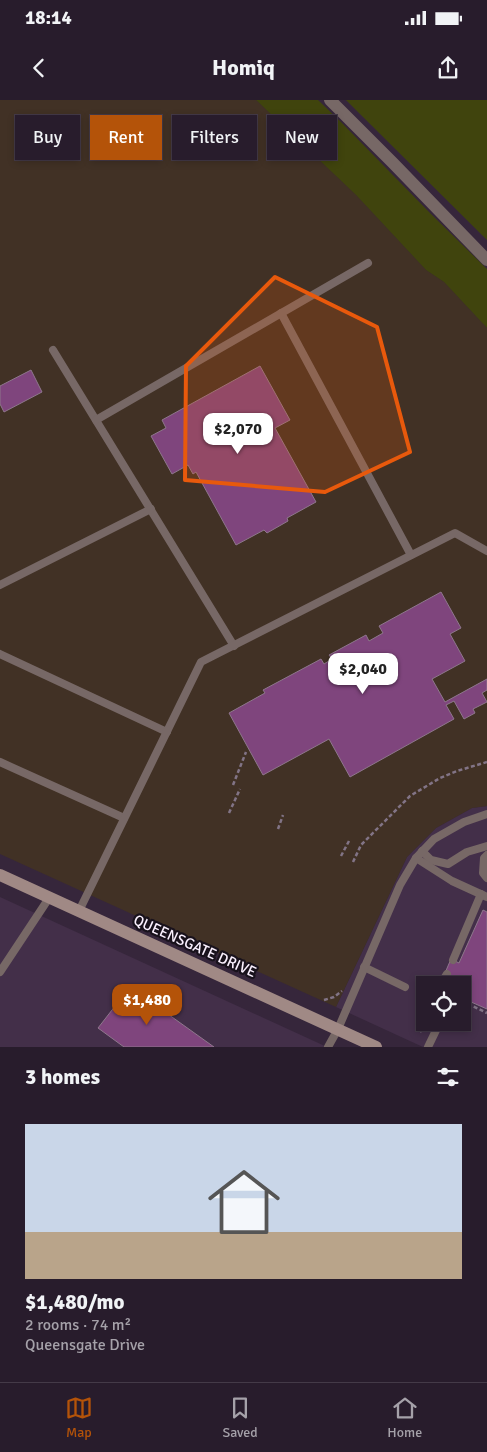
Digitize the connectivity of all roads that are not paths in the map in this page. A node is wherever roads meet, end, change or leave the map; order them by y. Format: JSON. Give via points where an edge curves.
{"nodes":[{"id":1,"x":330,"y":100,"type":"edge"},
{"id":2,"x":487,"y":260,"type":"edge"},
{"id":3,"x":368,"y":263,"type":"dead end"},
{"id":4,"x":281,"y":313,"type":"junction"},
{"id":5,"x":53,"y":350,"type":"dead end"},
{"id":6,"x":96,"y":420,"type":"junction"},
{"id":7,"x":151,"y":510,"type":"junction"},
{"id":8,"x":487,"y":551,"type":"edge"},
{"id":9,"x":411,"y":555,"type":"junction"},
{"id":10,"x":0,"y":585,"type":"edge"},
{"id":11,"x":234,"y":646,"type":"junction"},
{"id":12,"x":0,"y":654,"type":"edge"},
{"id":13,"x":167,"y":732,"type":"junction"},
{"id":14,"x":0,"y":762,"type":"edge"},
{"id":15,"x":487,"y":814,"type":"edge"},
{"id":16,"x":124,"y":818,"type":"junction"},
{"id":17,"x":487,"y":846,"type":"edge"},
{"id":18,"x":422,"y":851,"type":"junction"},
{"id":19,"x":487,"y":856,"type":"edge"},
{"id":20,"x":416,"y":858,"type":"junction"},
{"id":21,"x":0,"y":875,"type":"edge"},
{"id":22,"x":487,"y":878,"type":"edge"},
{"id":23,"x":484,"y":896,"type":"edge"},
{"id":24,"x":49,"y":898,"type":"junction"},
{"id":25,"x":78,"y":911,"type":"junction"},
{"id":26,"x":453,"y":960,"type":"dead end"},
{"id":27,"x":364,"y":967,"type":"junction"},
{"id":28,"x":0,"y":972,"type":"edge"},
{"id":29,"x":404,"y":987,"type":"dead end"},
{"id":30,"x":338,"y":1029,"type":"junction"},
{"id":31,"x":436,"y":1031,"type":"edge"},
{"id":32,"x":328,"y":1047,"type":"edge"},
{"id":33,"x":376,"y":1047,"type":"edge"},
{"id":34,"x":428,"y":1047,"type":"edge"}],
"edges":[{"from":1,"to":2,"type":"street"},
{"from":3,"to":4,"type":"lane"},
{"from":4,"to":6,"type":"lane"},
{"from":4,"to":9,"type":"lane"},
{"from":5,"to":6,"type":"lane"},
{"from":6,"to":7,"type":"lane"},
{"from":7,"to":10,"type":"lane"},
{"from":7,"to":11,"type":"lane"},
{"from":8,"to":9,"type":"lane","via":[[455,533]]},
{"from":9,"to":11,"type":"lane"},
{"from":11,"to":13,"type":"lane","via":[[201,662]]},
{"from":12,"to":13,"type":"lane"},
{"from":13,"to":16,"type":"lane"},
{"from":14,"to":16,"type":"lane"},
{"from":15,"to":18,"type":"lane","via":[[464,822],[434,839]]},
{"from":16,"to":25,"type":"lane"},
{"from":17,"to":18,"type":"lane","via":[[467,852],[448,864],[432,860]]},
{"from":18,"to":20,"type":"lane"},
{"from":19,"to":22,"type":"lane","via":[[483,873]]},
{"from":20,"to":23,"type":"lane","via":[[452,881]]},
{"from":20,"to":27,"type":"lane"},
{"from":21,"to":24,"type":"street","name":"QUEENSGATE DRIVE"},
{"from":23,"to":26,"type":"lane"},
{"from":24,"to":25,"type":"street","name":"QUEENSGATE DRIVE"},
{"from":24,"to":28,"type":"lane"},
{"from":25,"to":30,"type":"street","name":"QUEENSGATE DRIVE"},
{"from":27,"to":29,"type":"lane"},
{"from":27,"to":30,"type":"lane"},
{"from":30,"to":32,"type":"lane"},
{"from":30,"to":33,"type":"street","name":"QUEENSGATE DRIVE"},
{"from":31,"to":34,"type":"lane"}]}
